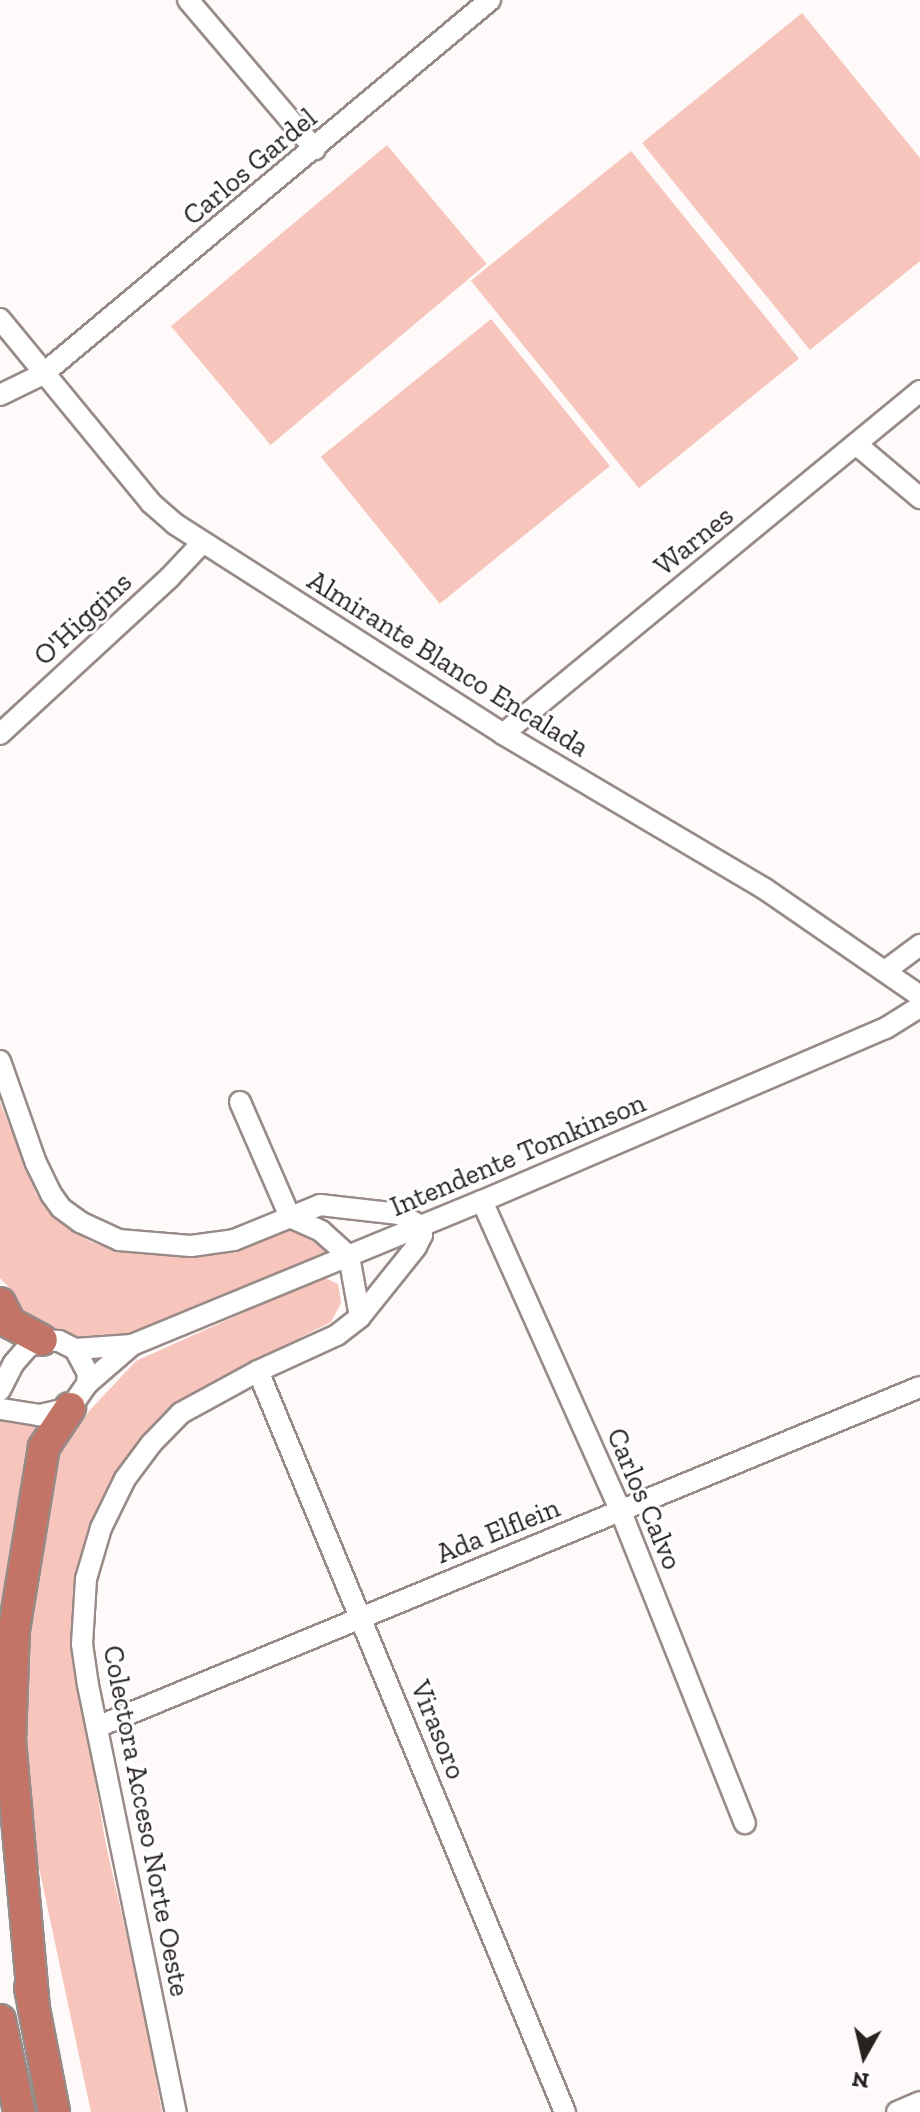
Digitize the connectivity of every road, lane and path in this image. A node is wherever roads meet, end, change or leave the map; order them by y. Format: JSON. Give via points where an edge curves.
{"nodes":[{"id":1,"x":188,"y":0,"type":"edge"},
{"id":2,"x":490,"y":0,"type":"edge"},
{"id":3,"x":315,"y":149,"type":"junction"},
{"id":4,"x":0,"y":319,"type":"edge"},
{"id":5,"x":43,"y":374,"type":"junction"},
{"id":6,"x":920,"y":391,"type":"edge"},
{"id":7,"x":0,"y":395,"type":"edge"},
{"id":8,"x":856,"y":444,"type":"junction"},
{"id":9,"x":920,"y":498,"type":"edge"},
{"id":10,"x":202,"y":543,"type":"junction"},
{"id":11,"x":0,"y":734,"type":"edge"},
{"id":12,"x":503,"y":734,"type":"junction"},
{"id":13,"x":920,"y":945,"type":"edge"},
{"id":14,"x":885,"y":971,"type":"junction"},
{"id":15,"x":920,"y":996,"type":"edge"},
{"id":16,"x":920,"y":1007,"type":"edge"},
{"id":17,"x":0,"y":1061,"type":"edge"},
{"id":18,"x":240,"y":1102,"type":"dead end"},
{"id":19,"x":482,"y":1201,"type":"junction"},
{"id":20,"x":290,"y":1217,"type":"junction"},
{"id":21,"x":421,"y":1226,"type":"junction"},
{"id":22,"x":349,"y":1256,"type":"junction"},
{"id":23,"x":0,"y":1303,"type":"edge"},
{"id":24,"x":360,"y":1317,"type":"junction"},
{"id":25,"x":42,"y":1340,"type":"junction"},
{"id":26,"x":132,"y":1345,"type":"junction"},
{"id":27,"x":75,"y":1349,"type":"junction"},
{"id":28,"x":258,"y":1371,"type":"junction"},
{"id":29,"x":920,"y":1387,"type":"edge"},
{"id":30,"x":0,"y":1390,"type":"edge"},
{"id":31,"x":78,"y":1396,"type":"junction"},
{"id":32,"x":0,"y":1409,"type":"edge"},
{"id":33,"x":621,"y":1512,"type":"junction"},
{"id":34,"x":361,"y":1617,"type":"junction"},
{"id":35,"x":97,"y":1727,"type":"junction"},
{"id":36,"x":745,"y":1823,"type":"dead end"},
{"id":37,"x":0,"y":1830,"type":"edge"},
{"id":38,"x":34,"y":2009,"type":"junction"},
{"id":39,"x":0,"y":2020,"type":"edge"},
{"id":40,"x":920,"y":2102,"type":"edge"},
{"id":41,"x":19,"y":2112,"type":"edge"},
{"id":42,"x":54,"y":2112,"type":"edge"},
{"id":43,"x":176,"y":2112,"type":"edge"},
{"id":44,"x":565,"y":2112,"type":"edge"},
{"id":45,"x":897,"y":2112,"type":"edge"}],
"edges":[{"from":1,"to":3,"type":"street"},
{"from":2,"to":3,"type":"street","name":"Carlos Gardel"},
{"from":3,"to":5,"type":"street","name":"Carlos Gardel"},
{"from":4,"to":5,"type":"street","name":"Almirante Blanco Encalada"},
{"from":5,"to":7,"type":"street","name":"Carlos Gardel"},
{"from":5,"to":10,"type":"street","name":"Almirante Blanco Encalada","via":[[151,503]]},
{"from":6,"to":8,"type":"street","name":"Warnes"},
{"from":8,"to":9,"type":"street"},
{"from":8,"to":12,"type":"street","name":"Warnes"},
{"from":10,"to":11,"type":"street","name":"O'Higgins"},
{"from":10,"to":12,"type":"street","name":"Almirante Blanco Encalada"},
{"from":12,"to":14,"type":"street","name":"Almirante Blanco Encalada","via":[[765,889]]},
{"from":13,"to":14,"type":"street"},
{"from":14,"to":15,"type":"street","name":"Almirante Blanco Encalada"},
{"from":16,"to":19,"type":"street","name":"Intendente Tomkinson","via":[[886,1028]]},
{"from":17,"to":20,"type":"street","via":[[51,1194],[80,1222],[119,1240],[191,1246],[234,1240]]},
{"from":18,"to":20,"type":"street"},
{"from":19,"to":21,"type":"street","name":"Intendente Tomkinson"},
{"from":19,"to":33,"type":"street","name":"Carlos Calvo"},
{"from":20,"to":21,"type":"street","via":[[320,1205],[399,1214]]},
{"from":20,"to":22,"type":"street","via":[[321,1231]]},
{"from":21,"to":22,"type":"street","name":"Intendente Tomkinson"},
{"from":21,"to":24,"type":"street","name":"Colectora Acceso Norte Oeste","via":[[416,1247]]},
{"from":22,"to":24,"type":"street"},
{"from":22,"to":26,"type":"street","name":"Intendente Tomkinson"},
{"from":23,"to":25,"type":"highway","via":[[10,1323]]},
{"from":24,"to":28,"type":"street","name":"Colectora Acceso Norte Oeste","via":[[337,1335]]},
{"from":25,"to":27,"type":"street","name":"Intendente Tomkinson"},
{"from":25,"to":30,"type":"street","via":[[14,1363]]},
{"from":26,"to":27,"type":"street","name":"Intendente Tomkinson"},
{"from":26,"to":31,"type":"street","name":"Intendente Tomkinson"},
{"from":27,"to":31,"type":"street","via":[[85,1363]]},
{"from":28,"to":34,"type":"street","name":"Virasoro"},
{"from":28,"to":35,"type":"street","name":"Colectora Acceso Norte Oeste","via":[[181,1413],[125,1479],[101,1528],[86,1579],[82,1644]]},
{"from":29,"to":33,"type":"street","name":"Ada Elflein"},
{"from":31,"to":32,"type":"street","via":[[39,1415]]},
{"from":31,"to":38,"type":"highway","via":[[44,1447],[14,1630],[10,1742]]},
{"from":33,"to":34,"type":"street","name":"Ada Elflein"},
{"from":33,"to":36,"type":"street","name":"Carlos Calvo"},
{"from":34,"to":35,"type":"street","name":"Ada Elflein"},
{"from":34,"to":44,"type":"street","name":"Virasoro"},
{"from":35,"to":43,"type":"street","name":"Colectora Acceso Norte Oeste"},
{"from":37,"to":38,"type":"highway"},
{"from":38,"to":42,"type":"highway"},
{"from":39,"to":41,"type":"highway"},
{"from":40,"to":45,"type":"street"}]}
